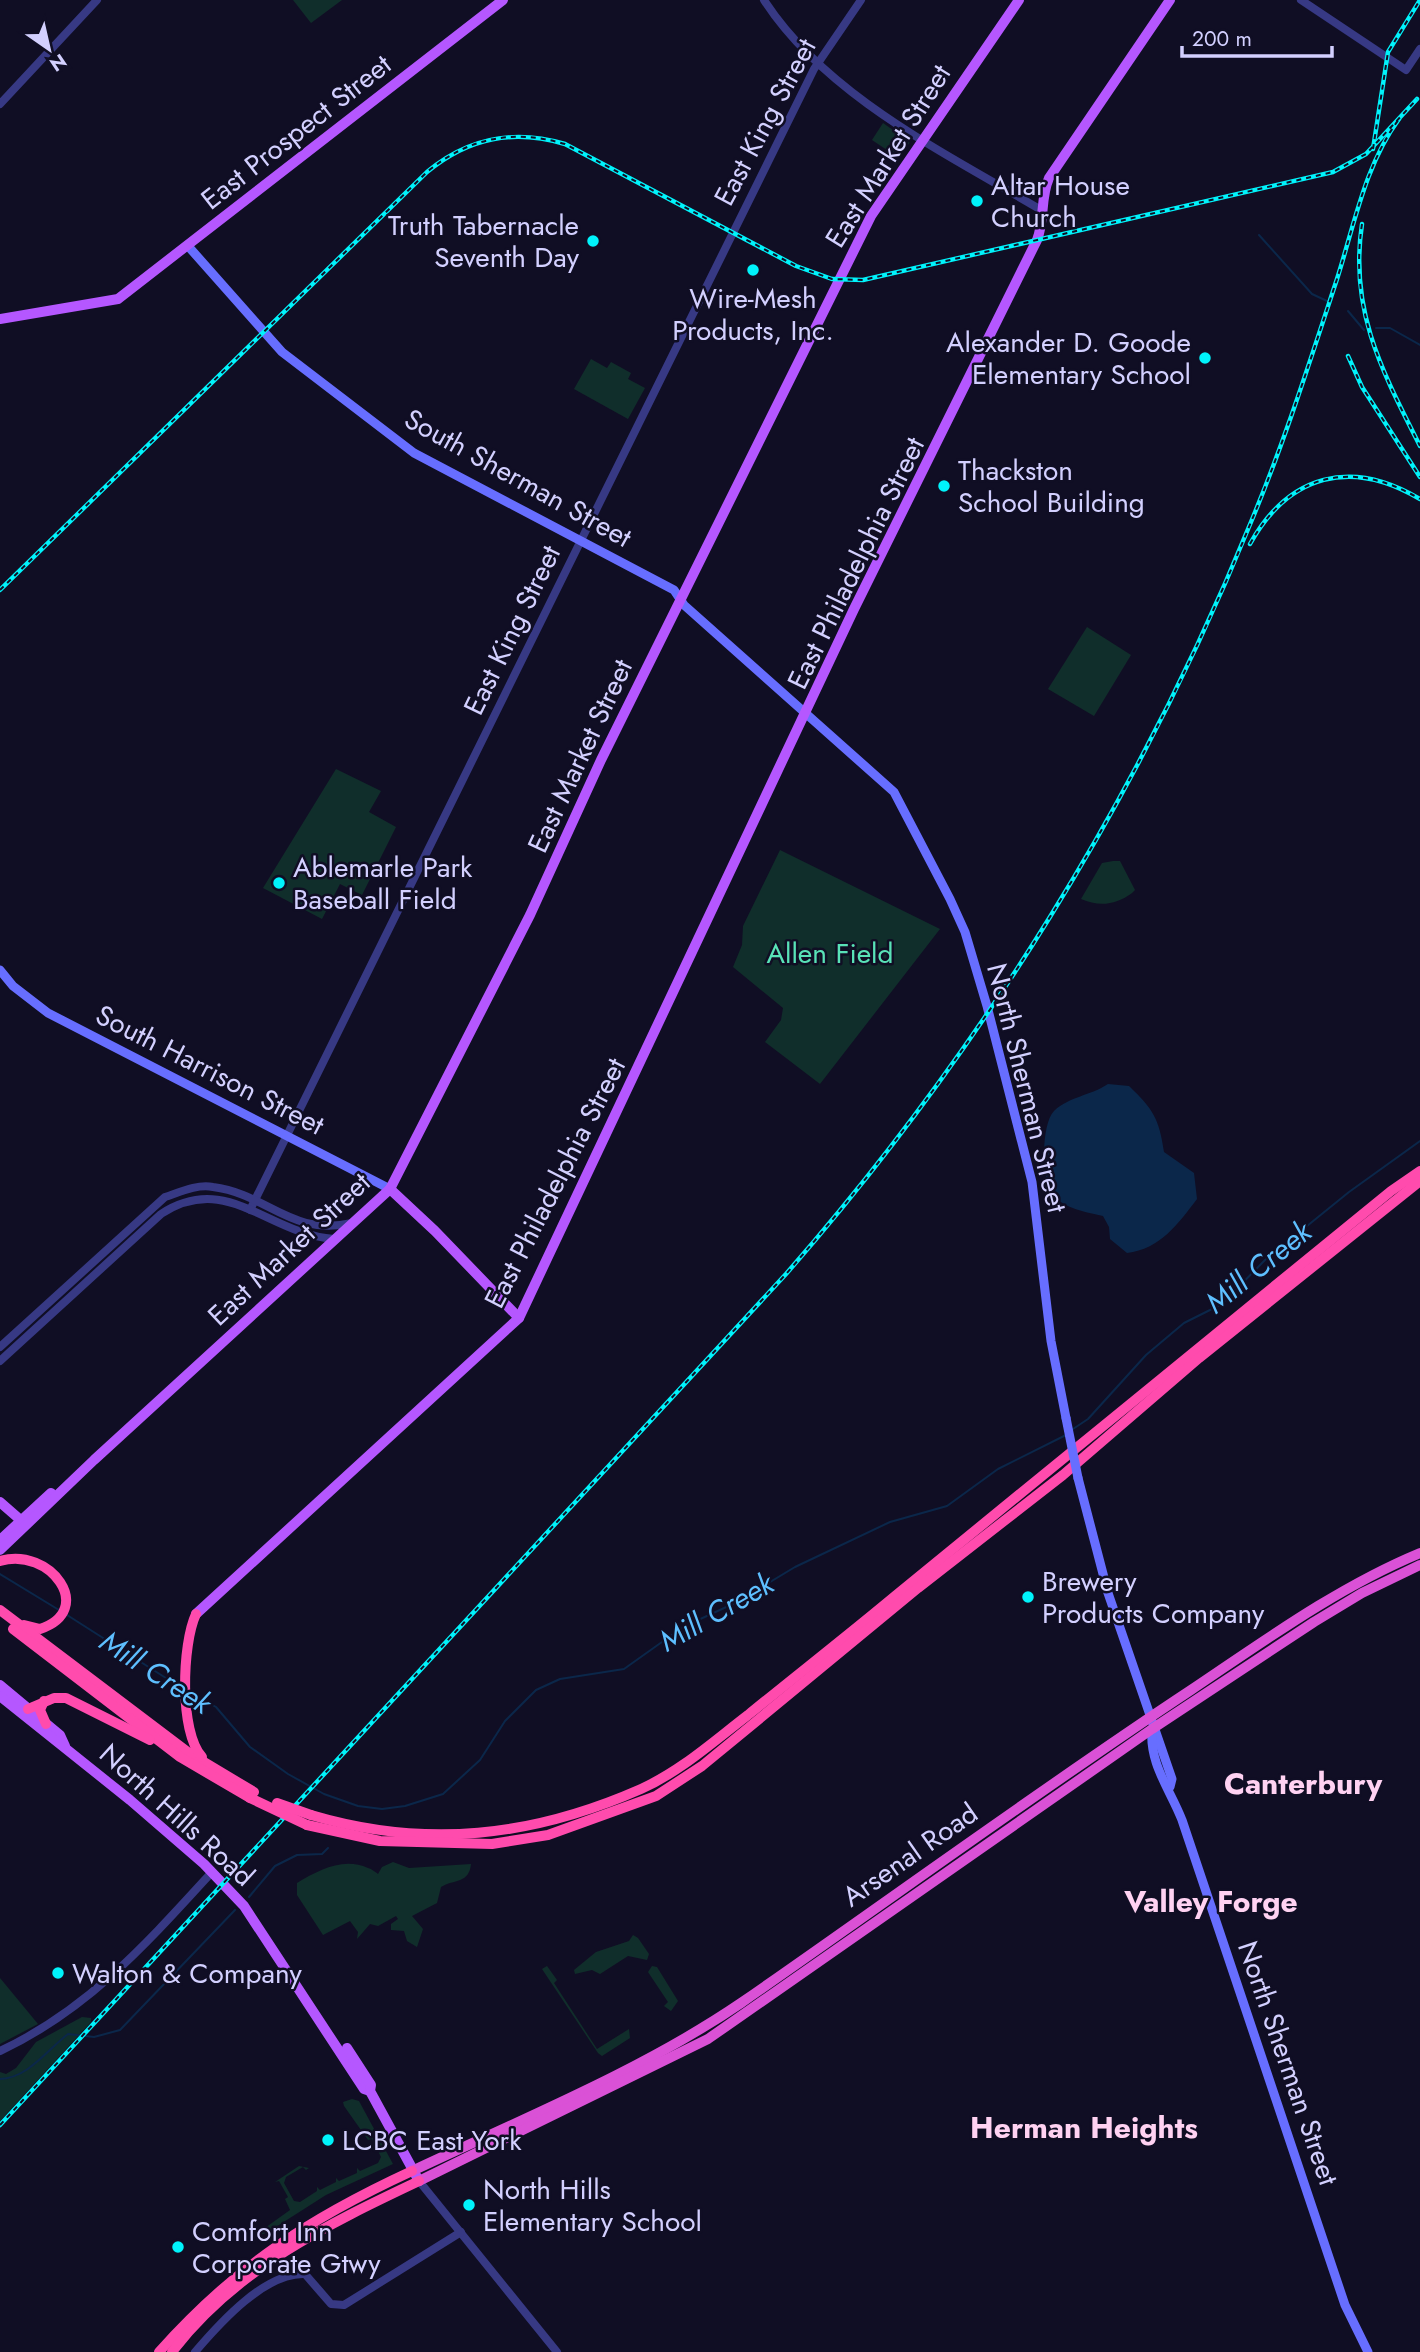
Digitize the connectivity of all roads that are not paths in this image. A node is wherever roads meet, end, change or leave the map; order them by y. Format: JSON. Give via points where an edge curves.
{"nodes":[{"id":1,"x":97,"y":0,"type":"edge"},
{"id":2,"x":503,"y":0,"type":"edge"},
{"id":3,"x":764,"y":0,"type":"edge"},
{"id":4,"x":861,"y":0,"type":"edge"},
{"id":5,"x":1019,"y":0,"type":"edge"},
{"id":6,"x":1170,"y":0,"type":"edge"},
{"id":7,"x":1301,"y":0,"type":"edge"},
{"id":8,"x":1420,"y":49,"type":"edge"},
{"id":9,"x":818,"y":63,"type":"junction"},
{"id":10,"x":0,"y":103,"type":"edge"},
{"id":11,"x":921,"y":139,"type":"junction"},
{"id":12,"x":1043,"y":211,"type":"junction"},
{"id":13,"x":188,"y":246,"type":"junction"},
{"id":14,"x":0,"y":319,"type":"edge"},
{"id":15,"x":582,"y":539,"type":"junction"},
{"id":16,"x":680,"y":598,"type":"junction"},
{"id":17,"x":807,"y":714,"type":"junction"},
{"id":18,"x":0,"y":970,"type":"edge"},
{"id":19,"x":288,"y":1137,"type":"junction"},
{"id":20,"x":1420,"y":1171,"type":"edge"},
{"id":21,"x":1420,"y":1181,"type":"edge"},
{"id":22,"x":394,"y":1192,"type":"junction"},
{"id":23,"x":255,"y":1201,"type":"junction"},
{"id":24,"x":250,"y":1210,"type":"junction"},
{"id":25,"x":352,"y":1223,"type":"junction"},
{"id":26,"x":334,"y":1239,"type":"junction"},
{"id":27,"x":519,"y":1318,"type":"junction"},
{"id":28,"x":0,"y":1347,"type":"edge"},
{"id":29,"x":0,"y":1361,"type":"edge"},
{"id":30,"x":0,"y":1503,"type":"edge"},
{"id":31,"x":24,"y":1523,"type":"junction"},
{"id":32,"x":0,"y":1540,"type":"edge"},
{"id":33,"x":0,"y":1550,"type":"edge"},
{"id":34,"x":1420,"y":1553,"type":"edge"},
{"id":35,"x":0,"y":1561,"type":"edge"},
{"id":36,"x":1420,"y":1565,"type":"edge"},
{"id":37,"x":0,"y":1610,"type":"edge"},
{"id":38,"x":196,"y":1614,"type":"joint"},
{"id":39,"x":0,"y":1619,"type":"edge"},
{"id":40,"x":15,"y":1621,"type":"junction"},
{"id":41,"x":0,"y":1685,"type":"edge"},
{"id":42,"x":0,"y":1696,"type":"edge"},
{"id":43,"x":44,"y":1701,"type":"junction"},
{"id":44,"x":28,"y":1709,"type":"junction"},
{"id":45,"x":1149,"y":1718,"type":"junction"},
{"id":46,"x":46,"y":1724,"type":"junction"},
{"id":47,"x":1152,"y":1729,"type":"junction"},
{"id":48,"x":65,"y":1745,"type":"junction"},
{"id":49,"x":180,"y":1756,"type":"junction"},
{"id":50,"x":214,"y":1768,"type":"junction"},
{"id":51,"x":252,"y":1795,"type":"junction"},
{"id":52,"x":309,"y":1820,"type":"junction"},
{"id":53,"x":212,"y":1872,"type":"junction"},
{"id":54,"x":0,"y":2052,"type":"edge"},
{"id":55,"x":412,"y":2171,"type":"junction"},
{"id":56,"x":419,"y":2180,"type":"junction"},
{"id":57,"x":461,"y":2232,"type":"junction"},
{"id":58,"x":159,"y":2352,"type":"edge"},
{"id":59,"x":172,"y":2352,"type":"edge"},
{"id":60,"x":195,"y":2352,"type":"edge"},
{"id":61,"x":557,"y":2352,"type":"edge"},
{"id":62,"x":1368,"y":2352,"type":"edge"}],
"edges":[{"from":1,"to":10,"type":"street"},
{"from":2,"to":13,"type":"main road","name":"East Prospect Street"},
{"from":3,"to":9,"type":"street"},
{"from":4,"to":9,"type":"street","name":"East King Street"},
{"from":5,"to":11,"type":"main road","name":"East Market Street"},
{"from":6,"to":12,"type":"main road","name":"East Philadelphia Street","via":[[1049,178]]},
{"from":7,"to":8,"type":"street","via":[[1406,70]]},
{"from":9,"to":11,"type":"street"},
{"from":9,"to":15,"type":"street","name":"East King Street"},
{"from":11,"to":12,"type":"street"},
{"from":11,"to":16,"type":"main road","name":"East Market Street","via":[[870,216]]},
{"from":12,"to":17,"type":"main road","name":"East Philadelphia Street","via":[[1037,240],[943,432],[943,442]]},
{"from":13,"to":14,"type":"main road","name":"East Prospect Street","via":[[118,299]]},
{"from":13,"to":15,"type":"main road","name":"South Sherman Street","via":[[282,352],[390,436],[414,453]]},
{"from":15,"to":16,"type":"main road","name":"South Sherman Street","via":[[674,590]]},
{"from":15,"to":19,"type":"street","name":"East King Street"},
{"from":16,"to":17,"type":"main road","name":"North Sherman Street"},
{"from":16,"to":22,"type":"main road","name":"East Market Street"},
{"from":17,"to":27,"type":"main road","name":"East Philadelphia Street"},
{"from":17,"to":45,"type":"main road","name":"North Sherman Street","bridge":true,"via":[[897,797],[965,932],[1032,1182],[1050,1332],[1078,1478],[1098,1560]]},
{"from":18,"to":19,"type":"main road","name":"South Harrison Street","via":[[48,1013]]},
{"from":19,"to":22,"type":"main road","name":"South Harrison Street"},
{"from":19,"to":23,"type":"street","name":"East King Street"},
{"from":20,"to":52,"type":"highway","via":[[675,1771],[564,1819],[477,1835],[420,1835]]},
{"from":21,"to":52,"type":"highway","via":[[702,1766],[656,1796],[548,1835],[492,1844],[380,1841]]},
{"from":22,"to":25,"type":"main road","name":"East Market Street"},
{"from":22,"to":27,"type":"main road"},
{"from":23,"to":24,"type":"street","name":"East King Street"},
{"from":23,"to":25,"type":"street","via":[[306,1225]]},
{"from":23,"to":28,"type":"street","via":[[211,1186],[165,1197]]},
{"from":24,"to":26,"type":"street","via":[[302,1235]]},
{"from":24,"to":29,"type":"street","via":[[218,1198],[177,1203]]},
{"from":25,"to":26,"type":"main road","name":"East Market Street"},
{"from":26,"to":31,"type":"main road","name":"East Market Street"},
{"from":27,"to":38,"type":"main road","name":"East Philadelphia Street"},
{"from":30,"to":31,"type":"main road"},
{"from":31,"to":32,"type":"main road","name":"East Market Street"},
{"from":31,"to":33,"type":"main road","name":"East Market Street"},
{"from":34,"to":45,"type":"highway","name":"Arsenal Road","via":[[1326,1601]]},
{"from":35,"to":40,"type":"highway","via":[[30,1559],[49,1569],[62,1585],[65,1601],[59,1619],[40,1629]]},
{"from":36,"to":47,"type":"highway","name":"Arsenal Road","via":[[1333,1610]]},
{"from":37,"to":40,"type":"highway"},
{"from":38,"to":50,"type":"highway","via":[[187,1637],[186,1716],[192,1744]]},
{"from":39,"to":49,"type":"highway"},
{"from":40,"to":50,"type":"highway"},
{"from":41,"to":44,"type":"main road","name":"North Hills Road"},
{"from":42,"to":48,"type":"main road","name":"North Hills Road","via":[[55,1742]]},
{"from":43,"to":44,"type":"highway"},
{"from":43,"to":46,"type":"highway","via":[[40,1710]]},
{"from":43,"to":49,"type":"highway","via":[[74,1701]]},
{"from":44,"to":46,"type":"main road","name":"North Hills Road"},
{"from":45,"to":47,"type":"main road","name":"North Sherman Street"},
{"from":45,"to":55,"type":"highway","name":"Arsenal Road","via":[[700,2028]]},
{"from":46,"to":48,"type":"main road","name":"North Hills Road"},
{"from":47,"to":56,"type":"highway","name":"Arsenal Road","via":[[708,2039]]},
{"from":47,"to":62,"type":"main road","name":"North Sherman Street","via":[[1161,1742],[1172,1779],[1170,1787],[1345,2305]]},
{"from":48,"to":53,"type":"main road","name":"North Hills Road"},
{"from":49,"to":51,"type":"highway"},
{"from":50,"to":51,"type":"highway"},
{"from":51,"to":52,"type":"highway","bridge":true},
{"from":53,"to":54,"type":"street","via":[[116,1974],[67,2014]]},
{"from":53,"to":55,"type":"main road","name":"North Hills Road","via":[[255,1921],[363,2089],[370,2091]]},
{"from":55,"to":56,"type":"main road","name":"North Hills Road"},
{"from":55,"to":58,"type":"highway","via":[[271,2248],[221,2287]]},
{"from":56,"to":57,"type":"street","name":"North Hills Road"},
{"from":56,"to":59,"type":"highway","via":[[274,2258],[209,2310]]},
{"from":57,"to":60,"type":"street","via":[[344,2305],[331,2304],[305,2274],[293,2274],[239,2305]]},
{"from":57,"to":61,"type":"street","name":"North Hills Road"}]}
